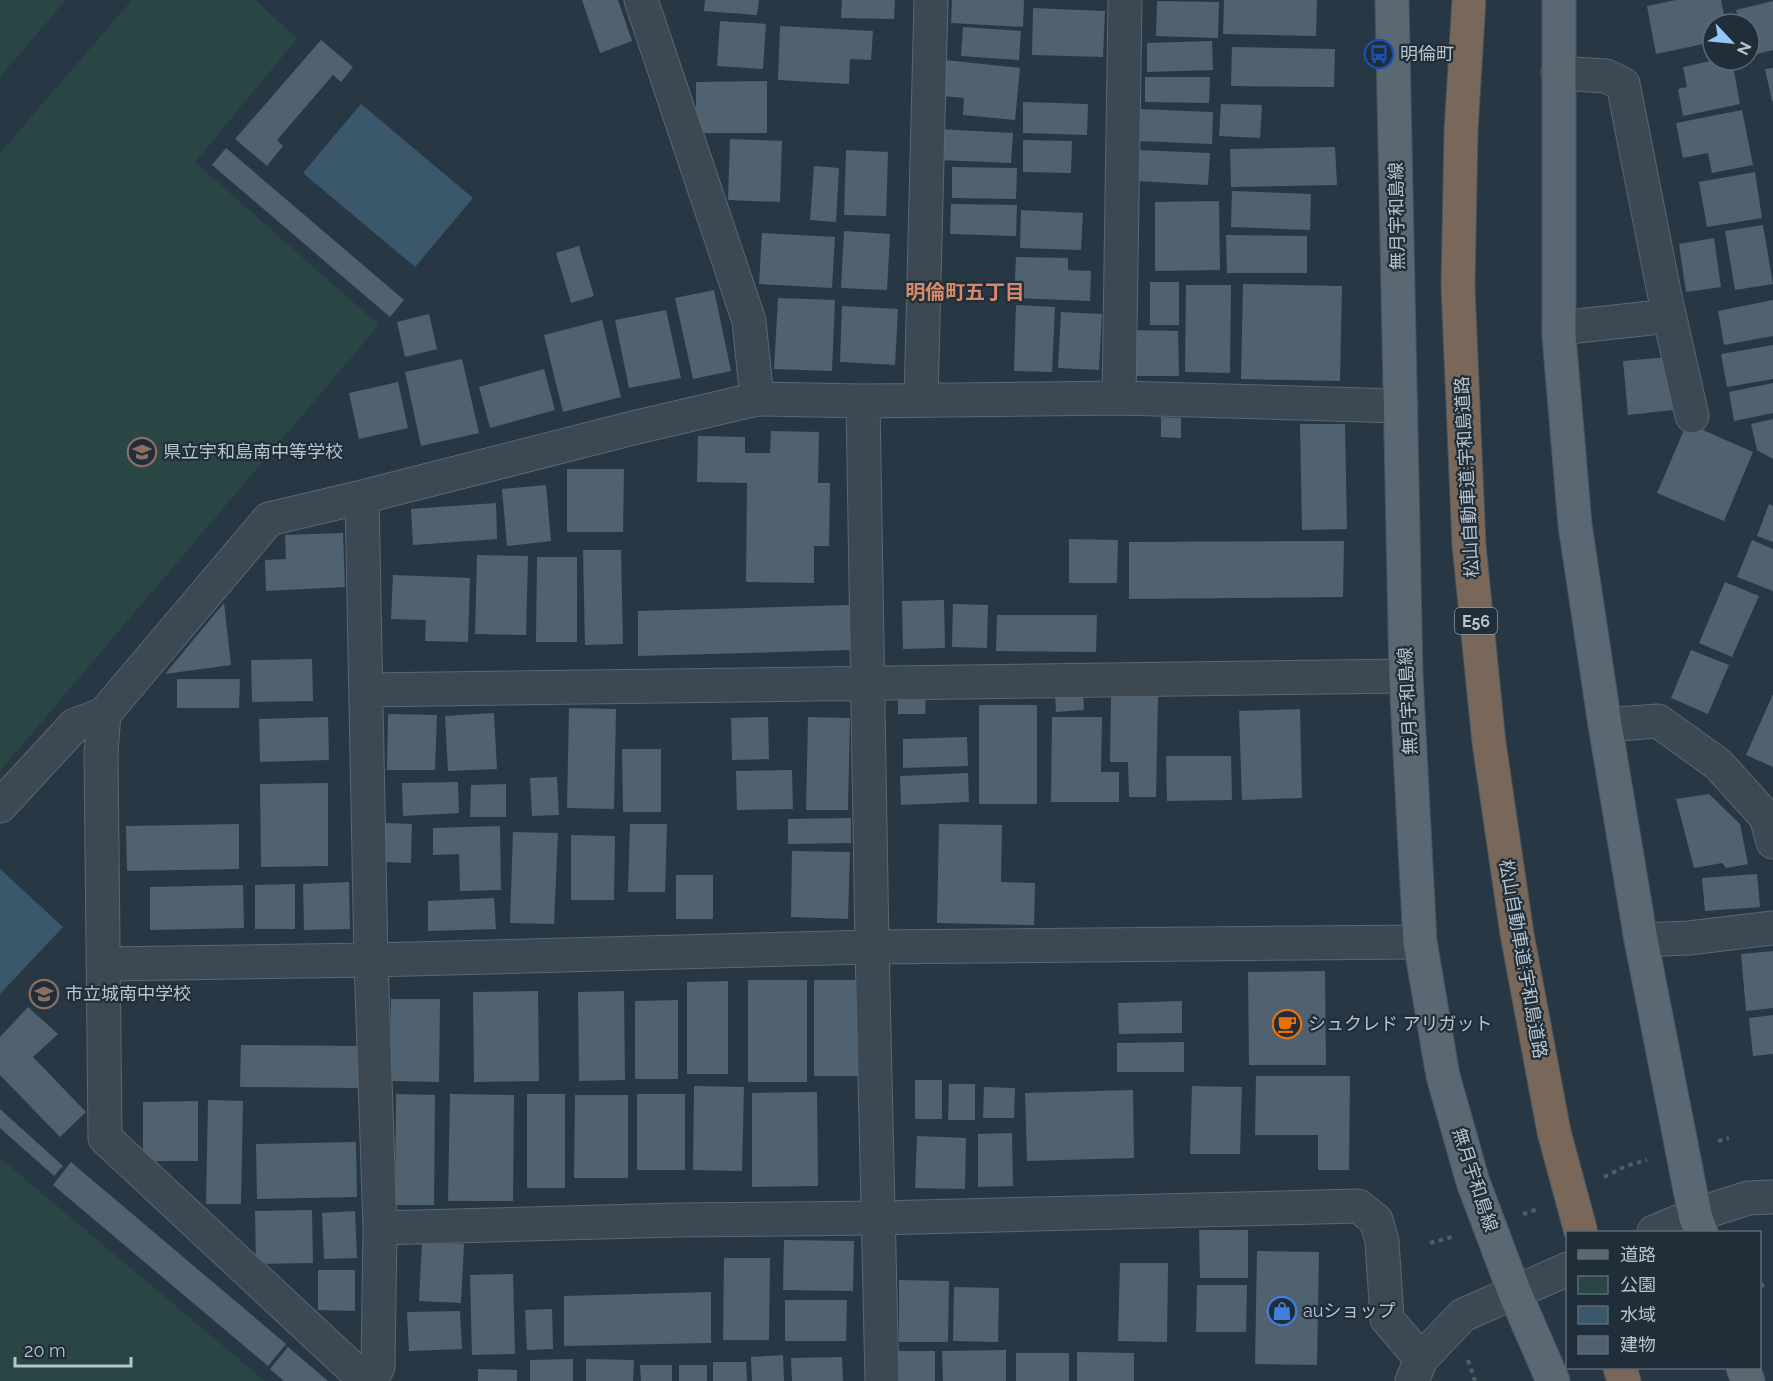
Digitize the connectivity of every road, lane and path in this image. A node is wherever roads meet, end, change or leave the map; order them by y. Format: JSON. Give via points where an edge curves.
{"nodes":[{"id":1,"x":641,"y":0,"type":"edge"},
{"id":2,"x":931,"y":0,"type":"edge"},
{"id":3,"x":1125,"y":0,"type":"edge"},
{"id":4,"x":1392,"y":0,"type":"edge"},
{"id":5,"x":1469,"y":0,"type":"edge"},
{"id":6,"x":1559,"y":0,"type":"edge"},
{"id":7,"x":1558,"y":73,"type":"junction"},
{"id":8,"x":1669,"y":316,"type":"junction"},
{"id":9,"x":1559,"y":328,"type":"junction"},
{"id":10,"x":1119,"y":398,"type":"junction"},
{"id":11,"x":757,"y":399,"type":"junction"},
{"id":12,"x":864,"y":400,"type":"junction"},
{"id":13,"x":921,"y":400,"type":"junction"},
{"id":14,"x":1401,"y":406,"type":"junction"},
{"id":15,"x":1692,"y":417,"type":"dead end"},
{"id":16,"x":362,"y":497,"type":"junction"},
{"id":17,"x":1406,"y":676,"type":"junction"},
{"id":18,"x":869,"y":682,"type":"junction"},
{"id":19,"x":367,"y":690,"type":"junction"},
{"id":20,"x":104,"y":714,"type":"junction"},
{"id":21,"x":1605,"y":725,"type":"junction"},
{"id":22,"x":0,"y":806,"type":"edge"},
{"id":23,"x":1773,"y":842,"type":"edge"},
{"id":24,"x":1773,"y":928,"type":"edge"},
{"id":25,"x":1641,"y":940,"type":"junction"},
{"id":26,"x":1420,"y":942,"type":"junction"},
{"id":27,"x":872,"y":947,"type":"junction"},
{"id":28,"x":371,"y":960,"type":"junction"},
{"id":29,"x":105,"y":964,"type":"junction"},
{"id":30,"x":1773,"y":1197,"type":"edge"},
{"id":31,"x":879,"y":1218,"type":"junction"},
{"id":32,"x":1698,"y":1224,"type":"edge"},
{"id":33,"x":380,"y":1228,"type":"junction"},
{"id":34,"x":1580,"y":1231,"type":"edge"},
{"id":35,"x":1664,"y":1231,"type":"edge"},
{"id":36,"x":1566,"y":1270,"type":"edge"},
{"id":37,"x":1767,"y":1284,"type":"dead end"},
{"id":38,"x":1761,"y":1286,"type":"edge"},
{"id":39,"x":1514,"y":1291,"type":"junction"},
{"id":40,"x":1465,"y":1350,"type":"dead end"},
{"id":41,"x":1417,"y":1370,"type":"edge"},
{"id":42,"x":368,"y":1381,"type":"edge"},
{"id":43,"x":882,"y":1381,"type":"edge"},
{"id":44,"x":1475,"y":1381,"type":"edge"},
{"id":45,"x":1553,"y":1381,"type":"edge"}],
"edges":[{"from":1,"to":11,"type":"street","via":[[749,321]]},
{"from":2,"to":13,"type":"street"},
{"from":3,"to":10,"type":"street"},
{"from":4,"to":14,"type":"main road","name":"無月宇和島線"},
{"from":5,"to":34,"type":"highway","name":"松山自動車道;宇和島道路","number":"E56","bridge":true,"via":[[1458,287],[1469,545],[1489,743],[1517,934],[1554,1132]]},
{"from":6,"to":7,"type":"main road"},
{"from":7,"to":8,"type":"street","via":[[1606,76],[1623,84]]},
{"from":7,"to":9,"type":"main road"},
{"from":8,"to":9,"type":"street"},
{"from":8,"to":15,"type":"street"},
{"from":9,"to":21,"type":"main road","via":[[1575,525]]},
{"from":10,"to":13,"type":"street"},
{"from":10,"to":14,"type":"street"},
{"from":11,"to":12,"type":"street"},
{"from":11,"to":16,"type":"street"},
{"from":12,"to":13,"type":"street"},
{"from":12,"to":18,"type":"street"},
{"from":14,"to":17,"type":"main road","name":"無月宇和島線"},
{"from":16,"to":19,"type":"street"},
{"from":16,"to":20,"type":"street","via":[[269,519]]},
{"from":17,"to":18,"type":"street"},
{"from":17,"to":26,"type":"main road","name":"無月宇和島線"},
{"from":18,"to":19,"type":"street"},
{"from":18,"to":27,"type":"street"},
{"from":19,"to":28,"type":"street"},
{"from":20,"to":22,"type":"street","via":[[75,725]]},
{"from":20,"to":29,"type":"street","via":[[101,752]]},
{"from":21,"to":23,"type":"street","via":[[1658,721],[1718,764],[1766,817]]},
{"from":21,"to":25,"type":"main road"},
{"from":24,"to":25,"type":"street"},
{"from":25,"to":32,"type":"main road"},
{"from":26,"to":27,"type":"street"},
{"from":26,"to":39,"type":"main road","name":"無月宇和島線","via":[[1443,1076],[1473,1182]]},
{"from":27,"to":28,"type":"street"},
{"from":27,"to":31,"type":"street"},
{"from":28,"to":29,"type":"street"},
{"from":28,"to":33,"type":"street"},
{"from":29,"to":42,"type":"street","via":[[105,1138]]},
{"from":30,"to":32,"type":"street","via":[[1748,1198]]},
{"from":31,"to":33,"type":"street"},
{"from":31,"to":41,"type":"street","via":[[1358,1206],[1376,1220],[1382,1241],[1387,1319]]},
{"from":31,"to":43,"type":"street"},
{"from":32,"to":35,"type":"street"},
{"from":33,"to":42,"type":"street","via":[[378,1367]]},
{"from":36,"to":39,"type":"street"},
{"from":37,"to":38,"type":"path"},
{"from":39,"to":41,"type":"street","via":[[1462,1315]]},
{"from":39,"to":45,"type":"main road","name":"無月宇和島線"},
{"from":40,"to":44,"type":"path"}]}
